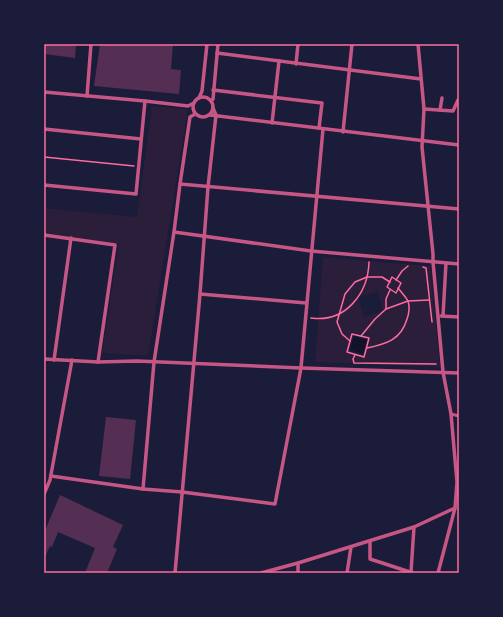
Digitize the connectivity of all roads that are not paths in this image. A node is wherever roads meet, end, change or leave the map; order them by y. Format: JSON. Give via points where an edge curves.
{"nodes":[{"id":1,"x":91,"y":44,"type":"edge"},
{"id":2,"x":207,"y":44,"type":"edge"},
{"id":3,"x":218,"y":44,"type":"edge"},
{"id":4,"x":298,"y":44,"type":"edge"},
{"id":5,"x":352,"y":44,"type":"edge"},
{"id":6,"x":418,"y":44,"type":"edge"},
{"id":7,"x":217,"y":53,"type":"junction"},
{"id":8,"x":279,"y":61,"type":"junction"},
{"id":9,"x":296,"y":64,"type":"junction"},
{"id":10,"x":349,"y":70,"type":"junction"},
{"id":11,"x":421,"y":79,"type":"junction"},
{"id":12,"x":213,"y":90,"type":"junction"},
{"id":13,"x":44,"y":92,"type":"edge"},
{"id":14,"x":87,"y":96,"type":"junction"},
{"id":15,"x":275,"y":98,"type":"junction"},
{"id":16,"x":442,"y":98,"type":"dead end"},
{"id":17,"x":459,"y":100,"type":"edge"},
{"id":18,"x":145,"y":101,"type":"junction"},
{"id":19,"x":196,"y":101,"type":"junction"},
{"id":20,"x":211,"y":101,"type":"junction"},
{"id":21,"x":188,"y":106,"type":"junction"},
{"id":22,"x":213,"y":108,"type":"junction"},
{"id":23,"x":424,"y":109,"type":"junction"},
{"id":24,"x":440,"y":110,"type":"junction"},
{"id":25,"x":194,"y":112,"type":"junction"},
{"id":26,"x":210,"y":115,"type":"junction"},
{"id":27,"x":216,"y":115,"type":"junction"},
{"id":28,"x":272,"y":123,"type":"junction"},
{"id":29,"x":321,"y":128,"type":"junction"},
{"id":30,"x":44,"y":129,"type":"edge"},
{"id":31,"x":343,"y":132,"type":"junction"},
{"id":32,"x":141,"y":139,"type":"junction"},
{"id":33,"x":422,"y":142,"type":"junction"},
{"id":34,"x":459,"y":145,"type":"edge"},
{"id":35,"x":180,"y":184,"type":"junction"},
{"id":36,"x":44,"y":185,"type":"edge"},
{"id":37,"x":208,"y":187,"type":"junction"},
{"id":38,"x":316,"y":197,"type":"junction"},
{"id":39,"x":427,"y":206,"type":"junction"},
{"id":40,"x":459,"y":209,"type":"edge"},
{"id":41,"x":174,"y":232,"type":"junction"},
{"id":42,"x":44,"y":235,"type":"edge"},
{"id":43,"x":205,"y":237,"type":"junction"},
{"id":44,"x":71,"y":238,"type":"junction"},
{"id":45,"x":311,"y":251,"type":"junction"},
{"id":46,"x":432,"y":262,"type":"junction"},
{"id":47,"x":446,"y":263,"type":"junction"},
{"id":48,"x":459,"y":264,"type":"edge"},
{"id":49,"x":200,"y":294,"type":"junction"},
{"id":50,"x":306,"y":303,"type":"junction"},
{"id":51,"x":438,"y":316,"type":"junction"},
{"id":52,"x":443,"y":316,"type":"junction"},
{"id":53,"x":459,"y":317,"type":"edge"},
{"id":54,"x":44,"y":359,"type":"edge"},
{"id":55,"x":54,"y":360,"type":"junction"},
{"id":56,"x":72,"y":360,"type":"junction"},
{"id":57,"x":98,"y":362,"type":"junction"},
{"id":58,"x":154,"y":362,"type":"junction"},
{"id":59,"x":194,"y":364,"type":"junction"},
{"id":60,"x":301,"y":368,"type":"junction"},
{"id":61,"x":443,"y":372,"type":"junction"},
{"id":62,"x":459,"y":373,"type":"edge"},
{"id":63,"x":451,"y":414,"type":"junction"},
{"id":64,"x":459,"y":416,"type":"edge"},
{"id":65,"x":51,"y":476,"type":"junction"},
{"id":66,"x":458,"y":482,"type":"edge"},
{"id":67,"x":143,"y":489,"type":"junction"},
{"id":68,"x":182,"y":492,"type":"junction"},
{"id":69,"x":44,"y":494,"type":"edge"},
{"id":70,"x":455,"y":508,"type":"junction"},
{"id":71,"x":414,"y":527,"type":"junction"},
{"id":72,"x":370,"y":540,"type":"junction"},
{"id":73,"x":351,"y":547,"type":"junction"},
{"id":74,"x":298,"y":563,"type":"junction"},
{"id":75,"x":175,"y":573,"type":"edge"},
{"id":76,"x":263,"y":573,"type":"edge"},
{"id":77,"x":298,"y":573,"type":"edge"},
{"id":78,"x":348,"y":573,"type":"edge"},
{"id":79,"x":412,"y":573,"type":"edge"},
{"id":80,"x":438,"y":573,"type":"edge"}],
"edges":[{"from":1,"to":14,"type":"street"},
{"from":2,"to":19,"type":"street","via":[[202,91]]},
{"from":3,"to":7,"type":"street"},
{"from":4,"to":9,"type":"street"},
{"from":5,"to":10,"type":"street"},
{"from":6,"to":11,"type":"street"},
{"from":7,"to":8,"type":"street"},
{"from":7,"to":12,"type":"street"},
{"from":8,"to":9,"type":"street"},
{"from":8,"to":15,"type":"street"},
{"from":9,"to":10,"type":"street"},
{"from":10,"to":11,"type":"street"},
{"from":10,"to":31,"type":"street"},
{"from":11,"to":23,"type":"street"},
{"from":12,"to":15,"type":"street"},
{"from":12,"to":20,"type":"street"},
{"from":13,"to":14,"type":"street"},
{"from":14,"to":18,"type":"street"},
{"from":15,"to":28,"type":"street"},
{"from":15,"to":29,"type":"street","via":[[322,104]]},
{"from":16,"to":24,"type":"street"},
{"from":17,"to":24,"type":"street","via":[[453,112]]},
{"from":18,"to":21,"type":"street"},
{"from":18,"to":32,"type":"street"},
{"from":19,"to":20,"type":"street","via":[[204,97]]},
{"from":19,"to":21,"type":"street"},
{"from":19,"to":25,"type":"street"},
{"from":20,"to":22,"type":"street"},
{"from":21,"to":25,"type":"street"},
{"from":22,"to":26,"type":"street"},
{"from":22,"to":27,"type":"street"},
{"from":23,"to":24,"type":"street"},
{"from":23,"to":33,"type":"street"},
{"from":25,"to":26,"type":"street","via":[[202,118]]},
{"from":25,"to":35,"type":"street","via":[[190,117]]},
{"from":26,"to":27,"type":"street"},
{"from":27,"to":28,"type":"street"},
{"from":27,"to":37,"type":"street"},
{"from":28,"to":29,"type":"street"},
{"from":29,"to":31,"type":"street"},
{"from":29,"to":38,"type":"street"},
{"from":30,"to":32,"type":"street"},
{"from":31,"to":33,"type":"street"},
{"from":32,"to":36,"type":"street","via":[[136,194]]},
{"from":33,"to":34,"type":"street"},
{"from":33,"to":39,"type":"street"},
{"from":35,"to":37,"type":"street"},
{"from":35,"to":41,"type":"street"},
{"from":37,"to":38,"type":"street"},
{"from":37,"to":43,"type":"street"},
{"from":38,"to":39,"type":"street"},
{"from":38,"to":45,"type":"street"},
{"from":39,"to":40,"type":"street"},
{"from":39,"to":46,"type":"street"},
{"from":41,"to":43,"type":"street"},
{"from":41,"to":58,"type":"street"},
{"from":42,"to":44,"type":"street"},
{"from":43,"to":45,"type":"street"},
{"from":43,"to":49,"type":"street"},
{"from":44,"to":55,"type":"street"},
{"from":44,"to":57,"type":"street","via":[[115,245]]},
{"from":45,"to":46,"type":"street"},
{"from":45,"to":50,"type":"street"},
{"from":46,"to":47,"type":"street"},
{"from":46,"to":51,"type":"street"},
{"from":47,"to":48,"type":"street"},
{"from":47,"to":52,"type":"street"},
{"from":49,"to":50,"type":"street"},
{"from":49,"to":59,"type":"street"},
{"from":50,"to":60,"type":"street"},
{"from":51,"to":52,"type":"street"},
{"from":51,"to":61,"type":"street"},
{"from":52,"to":53,"type":"street"},
{"from":54,"to":55,"type":"street"},
{"from":55,"to":56,"type":"street"},
{"from":56,"to":57,"type":"street"},
{"from":56,"to":65,"type":"street"},
{"from":57,"to":58,"type":"street"},
{"from":58,"to":59,"type":"street"},
{"from":58,"to":67,"type":"street"},
{"from":59,"to":60,"type":"street"},
{"from":59,"to":68,"type":"street"},
{"from":60,"to":61,"type":"street"},
{"from":60,"to":68,"type":"street","via":[[275,504]]},
{"from":61,"to":62,"type":"street"},
{"from":61,"to":63,"type":"street"},
{"from":63,"to":64,"type":"street"},
{"from":63,"to":66,"type":"street"},
{"from":65,"to":67,"type":"street"},
{"from":65,"to":69,"type":"street"},
{"from":66,"to":70,"type":"street"},
{"from":67,"to":68,"type":"street"},
{"from":68,"to":75,"type":"street"},
{"from":70,"to":71,"type":"street"},
{"from":70,"to":80,"type":"street"},
{"from":71,"to":72,"type":"street"},
{"from":71,"to":79,"type":"street"},
{"from":72,"to":73,"type":"street"},
{"from":72,"to":79,"type":"street","via":[[370,559]]},
{"from":73,"to":74,"type":"street"},
{"from":73,"to":78,"type":"street"},
{"from":74,"to":76,"type":"street"},
{"from":74,"to":77,"type":"street"}]}
